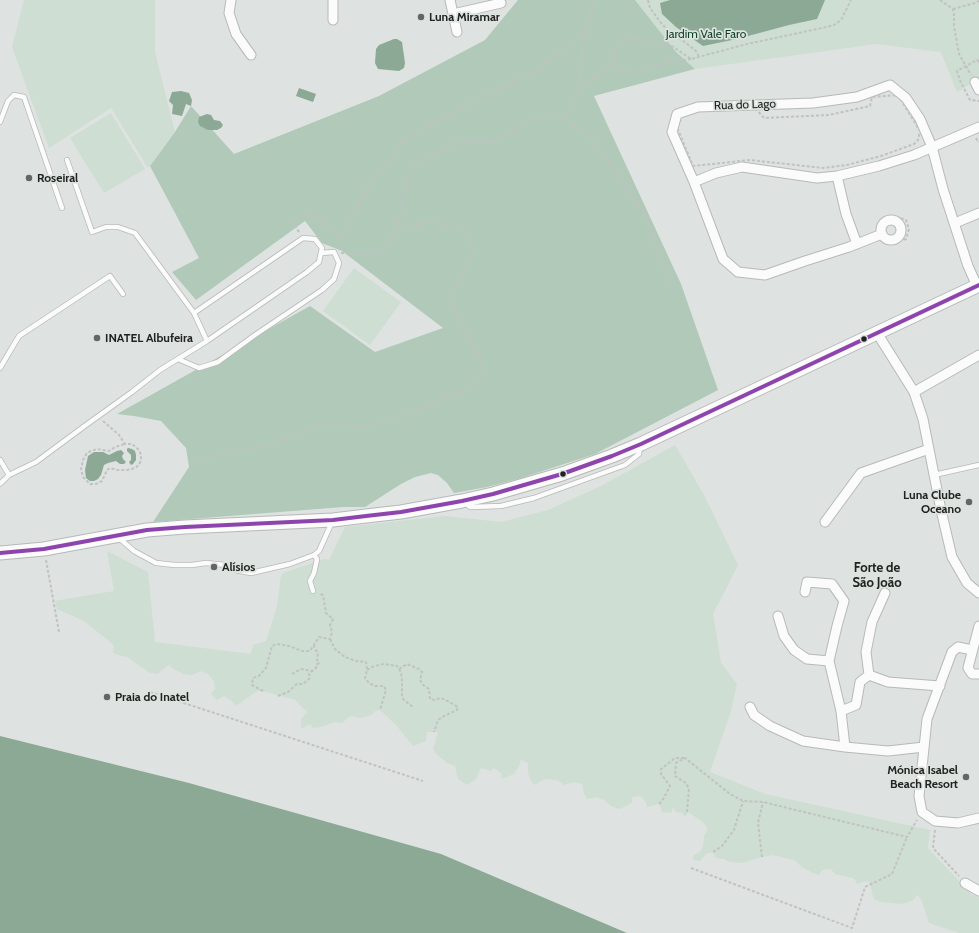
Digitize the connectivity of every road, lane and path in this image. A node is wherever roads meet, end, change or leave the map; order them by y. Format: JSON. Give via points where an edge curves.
{"nodes":[{"id":1,"x":231,"y":0,"type":"edge"},
{"id":2,"x":333,"y":0,"type":"edge"},
{"id":3,"x":450,"y":0,"type":"edge"},
{"id":4,"x":596,"y":0,"type":"edge"},
{"id":5,"x":648,"y":0,"type":"edge"},
{"id":6,"x":851,"y":0,"type":"edge"},
{"id":7,"x":940,"y":0,"type":"edge"},
{"id":8,"x":979,"y":1,"type":"edge"},
{"id":9,"x":501,"y":3,"type":"dead end"},
{"id":10,"x":953,"y":9,"type":"junction"},
{"id":11,"x":453,"y":14,"type":"junction"},
{"id":12,"x":332,"y":20,"type":"dead end"},
{"id":13,"x":586,"y":29,"type":"junction"},
{"id":14,"x":457,"y":32,"type":"dead end"},
{"id":15,"x":251,"y":55,"type":"dead end"},
{"id":16,"x":699,"y":57,"type":"junction"},
{"id":17,"x":691,"y":59,"type":"junction"},
{"id":18,"x":615,"y":65,"type":"junction"},
{"id":19,"x":977,"y":86,"type":"edge"},
{"id":20,"x":578,"y":90,"type":"junction"},
{"id":21,"x":2,"y":112,"type":"edge"},
{"id":22,"x":566,"y":119,"type":"dead end"},
{"id":23,"x":0,"y":122,"type":"edge"},
{"id":24,"x":677,"y":127,"type":"joint"},
{"id":25,"x":977,"y":131,"type":"edge"},
{"id":26,"x":979,"y":142,"type":"edge"},
{"id":27,"x":932,"y":147,"type":"junction"},
{"id":28,"x":67,"y":160,"type":"dead end"},
{"id":29,"x":837,"y":176,"type":"junction"},
{"id":30,"x":694,"y":182,"type":"junction"},
{"id":31,"x":62,"y":208,"type":"dead end"},
{"id":32,"x":979,"y":213,"type":"edge"},
{"id":33,"x":955,"y":223,"type":"junction"},
{"id":34,"x":397,"y":230,"type":"junction"},
{"id":35,"x":882,"y":234,"type":"dead end"},
{"id":36,"x":303,"y":238,"type":"junction"},
{"id":37,"x":857,"y":244,"type":"junction"},
{"id":38,"x":334,"y":252,"type":"junction"},
{"id":39,"x":321,"y":253,"type":"junction"},
{"id":40,"x":670,"y":285,"type":"dead end"},
{"id":41,"x":978,"y":286,"type":"edge"},
{"id":42,"x":123,"y":294,"type":"dead end"},
{"id":43,"x":194,"y":313,"type":"junction"},
{"id":44,"x":877,"y":333,"type":"junction"},
{"id":45,"x":207,"y":342,"type":"junction"},
{"id":46,"x":979,"y":355,"type":"edge"},
{"id":47,"x":178,"y":359,"type":"junction"},
{"id":48,"x":0,"y":368,"type":"edge"},
{"id":49,"x":914,"y":392,"type":"junction"},
{"id":50,"x":98,"y":416,"type":"junction"},
{"id":51,"x":125,"y":444,"type":"junction"},
{"id":52,"x":928,"y":449,"type":"junction"},
{"id":53,"x":0,"y":460,"type":"edge"},
{"id":54,"x":192,"y":460,"type":"dead end"},
{"id":55,"x":979,"y":465,"type":"edge"},
{"id":56,"x":9,"y":475,"type":"junction"},
{"id":57,"x":934,"y":475,"type":"junction"},
{"id":58,"x":0,"y":484,"type":"edge"},
{"id":59,"x":333,"y":520,"type":"junction"},
{"id":60,"x":825,"y":522,"type":"dead end"},
{"id":61,"x":117,"y":535,"type":"junction"},
{"id":62,"x":44,"y":549,"type":"junction"},
{"id":63,"x":0,"y":553,"type":"edge"},
{"id":64,"x":314,"y":555,"type":"junction"},
{"id":65,"x":313,"y":591,"type":"joint"},
{"id":66,"x":805,"y":592,"type":"dead end"},
{"id":67,"x":884,"y":593,"type":"dead end"},
{"id":68,"x":979,"y":593,"type":"edge"},
{"id":69,"x":778,"y":616,"type":"dead end"},
{"id":70,"x":979,"y":626,"type":"edge"},
{"id":71,"x":59,"y":632,"type":"dead end"},
{"id":72,"x":330,"y":639,"type":"junction"},
{"id":73,"x":314,"y":645,"type":"junction"},
{"id":74,"x":972,"y":650,"type":"junction"},
{"id":75,"x":830,"y":661,"type":"junction"},
{"id":76,"x":399,"y":669,"type":"junction"},
{"id":77,"x":367,"y":670,"type":"junction"},
{"id":78,"x":312,"y":671,"type":"junction"},
{"id":79,"x":292,"y":674,"type":"dead end"},
{"id":80,"x":869,"y":674,"type":"junction"},
{"id":81,"x":979,"y":674,"type":"edge"},
{"id":82,"x":940,"y":686,"type":"junction"},
{"id":83,"x":263,"y":691,"type":"dead end"},
{"id":84,"x":150,"y":692,"type":"dead end"},
{"id":85,"x":278,"y":696,"type":"dead end"},
{"id":86,"x":413,"y":707,"type":"dead end"},
{"id":87,"x":750,"y":707,"type":"dead end"},
{"id":88,"x":380,"y":710,"type":"dead end"},
{"id":89,"x":841,"y":711,"type":"junction"},
{"id":90,"x":434,"y":732,"type":"dead end"},
{"id":91,"x":845,"y":747,"type":"junction"},
{"id":92,"x":924,"y":747,"type":"junction"},
{"id":93,"x":685,"y":758,"type":"junction"},
{"id":94,"x":423,"y":781,"type":"dead end"},
{"id":95,"x":743,"y":801,"type":"junction"},
{"id":96,"x":763,"y":802,"type":"junction"},
{"id":97,"x":659,"y":804,"type":"dead end"},
{"id":98,"x":687,"y":812,"type":"dead end"},
{"id":99,"x":922,"y":812,"type":"junction"},
{"id":100,"x":979,"y":818,"type":"edge"},
{"id":101,"x":936,"y":821,"type":"junction"},
{"id":102,"x":907,"y":837,"type":"junction"},
{"id":103,"x":713,"y":852,"type":"dead end"},
{"id":104,"x":762,"y":857,"type":"dead end"},
{"id":105,"x":691,"y":868,"type":"dead end"},
{"id":106,"x":965,"y":883,"type":"joint"},
{"id":107,"x":979,"y":890,"type":"edge"}],
"edges":[{"from":1,"to":15,"type":"street","via":[[229,13],[236,34]]},
{"from":2,"to":12,"type":"street"},
{"from":3,"to":11,"type":"street"},
{"from":4,"to":13,"type":"path"},
{"from":5,"to":16,"type":"path","via":[[660,23],[696,51]]},
{"from":6,"to":16,"type":"path","via":[[841,20],[834,25]]},
{"from":7,"to":10,"type":"path"},
{"from":8,"to":10,"type":"path"},
{"from":9,"to":11,"type":"street"},
{"from":10,"to":19,"type":"path","via":[[959,54]]},
{"from":11,"to":14,"type":"street"},
{"from":13,"to":20,"type":"path"},
{"from":13,"to":36,"type":"path","via":[[534,72],[477,99],[404,140],[360,200],[341,239],[309,212],[293,222]]},
{"from":16,"to":17,"type":"path"},
{"from":17,"to":18,"type":"path","via":[[668,62],[633,72],[618,69]]},
{"from":17,"to":18,"type":"path","via":[[672,46],[629,38],[621,39],[615,47],[612,57]]},
{"from":18,"to":20,"type":"path"},
{"from":20,"to":22,"type":"path"},
{"from":21,"to":23,"type":"lane"},
{"from":21,"to":31,"type":"lane","via":[[14,95],[24,97]]},
{"from":24,"to":24,"type":"path","via":[[693,166],[750,160],[823,168],[847,165],[914,144],[920,131],[898,95],[872,97],[870,106],[829,115],[764,118],[756,110],[700,110],[683,116]]},
{"from":25,"to":26,"type":"path"},
{"from":25,"to":27,"type":"street"},
{"from":27,"to":29,"type":"street","via":[[879,166]]},
{"from":27,"to":30,"type":"street","name":"Rua do Lago","via":[[920,119],[906,98],[890,86],[857,97],[821,102],[698,107],[677,114],[672,132]]},
{"from":27,"to":33,"type":"street","name":"Rua do Lago"},
{"from":28,"to":43,"type":"lane","via":[[92,232],[106,227],[118,227],[135,233]]},
{"from":29,"to":30,"type":"street","via":[[816,178],[742,167],[716,172]]},
{"from":29,"to":37,"type":"street","via":[[846,214]]},
{"from":30,"to":37,"type":"street","name":"Rua do Lago","via":[[723,259],[738,272],[765,275]]},
{"from":32,"to":33,"type":"street"},
{"from":33,"to":41,"type":"street","name":"Rua do Lago","via":[[968,266]]},
{"from":34,"to":38,"type":"path","via":[[384,250],[371,254]]},
{"from":34,"to":40,"type":"path","via":[[406,183],[413,165],[458,142],[491,143],[532,119],[550,114],[565,119],[592,138],[646,217]]},
{"from":34,"to":54,"type":"path","via":[[431,221],[462,229],[470,240],[473,250],[470,261],[451,297],[455,313],[482,361],[483,373],[477,383],[399,417],[363,427],[335,424],[316,426],[269,445]]},
{"from":35,"to":37,"type":"street","name":"Rua do Lago"},
{"from":36,"to":39,"type":"lane","via":[[315,239],[322,248]]},
{"from":36,"to":43,"type":"lane"},
{"from":38,"to":39,"type":"lane"},
{"from":38,"to":47,"type":"lane","via":[[339,263],[334,279],[218,362],[199,368]]},
{"from":39,"to":45,"type":"lane","via":[[319,262],[307,272]]},
{"from":41,"to":44,"type":"street"},
{"from":42,"to":48,"type":"lane","via":[[110,276],[19,336]]},
{"from":43,"to":45,"type":"lane"},
{"from":44,"to":49,"type":"street"},
{"from":44,"to":59,"type":"street","via":[[641,444],[562,474],[462,501]]},
{"from":45,"to":47,"type":"lane"},
{"from":46,"to":49,"type":"street"},
{"from":47,"to":50,"type":"lane"},
{"from":49,"to":52,"type":"street","via":[[923,420]]},
{"from":50,"to":51,"type":"path"},
{"from":50,"to":56,"type":"lane","via":[[36,462]]},
{"from":51,"to":51,"type":"path","via":[[132,444],[139,450],[139,465],[127,470],[110,468],[102,481],[96,484],[90,484],[83,477],[81,469],[87,453],[96,449],[110,451]]},
{"from":52,"to":57,"type":"street"},
{"from":52,"to":60,"type":"street","via":[[861,474]]},
{"from":53,"to":56,"type":"lane"},
{"from":55,"to":57,"type":"lane"},
{"from":56,"to":58,"type":"lane"},
{"from":57,"to":68,"type":"street","via":[[952,557],[967,583]]},
{"from":59,"to":61,"type":"street","via":[[185,527]]},
{"from":59,"to":64,"type":"lane","via":[[319,551]]},
{"from":61,"to":62,"type":"street"},
{"from":61,"to":64,"type":"lane","via":[[134,551],[156,563],[206,563],[250,573],[290,564]]},
{"from":62,"to":63,"type":"street"},
{"from":62,"to":71,"type":"path"},
{"from":64,"to":65,"type":"lane","via":[[317,559],[310,582]]},
{"from":65,"to":72,"type":"path","via":[[323,595],[326,613],[334,619],[330,625]]},
{"from":66,"to":75,"type":"street","via":[[807,582],[832,584],[844,601]]},
{"from":67,"to":80,"type":"street","via":[[872,622],[866,652]]},
{"from":69,"to":75,"type":"street","via":[[784,636],[794,650],[807,659]]},
{"from":70,"to":74,"type":"street"},
{"from":72,"to":73,"type":"path","via":[[319,637]]},
{"from":72,"to":77,"type":"path","via":[[335,649],[345,657],[366,662]]},
{"from":73,"to":78,"type":"path","via":[[319,663]]},
{"from":73,"to":83,"type":"path","via":[[310,651],[277,644],[272,646],[266,668],[259,676],[253,678],[252,685]]},
{"from":74,"to":81,"type":"street","via":[[968,668],[972,674]]},
{"from":74,"to":82,"type":"street","via":[[958,647],[952,652]]},
{"from":75,"to":89,"type":"street"},
{"from":76,"to":77,"type":"path","via":[[397,666],[384,664]]},
{"from":76,"to":86,"type":"path","via":[[402,697]]},
{"from":76,"to":90,"type":"path","via":[[407,664],[419,669],[422,672],[420,680],[429,690],[430,698],[444,699],[458,707],[458,710],[438,720]]},
{"from":77,"to":88,"type":"path","via":[[365,678],[368,683],[384,686],[386,690]]},
{"from":78,"to":79,"type":"path","via":[[301,669]]},
{"from":78,"to":85,"type":"path","via":[[309,674],[310,678],[303,684],[298,684]]},
{"from":80,"to":82,"type":"street","via":[[888,682]]},
{"from":80,"to":89,"type":"street","via":[[860,682],[856,705]]},
{"from":82,"to":92,"type":"street","via":[[927,719]]},
{"from":84,"to":94,"type":"path"},
{"from":87,"to":91,"type":"street","via":[[754,715],[770,726],[803,741]]},
{"from":89,"to":91,"type":"street"},
{"from":91,"to":92,"type":"street","via":[[888,751]]},
{"from":92,"to":99,"type":"street","via":[[919,796]]},
{"from":93,"to":95,"type":"path","via":[[730,794]]},
{"from":93,"to":97,"type":"path","via":[[675,758],[661,768],[660,774],[670,786]]},
{"from":93,"to":98,"type":"path","via":[[676,763],[675,776],[686,783],[689,789]]},
{"from":95,"to":96,"type":"path"},
{"from":95,"to":103,"type":"path","via":[[734,830],[722,846]]},
{"from":96,"to":102,"type":"path"},
{"from":96,"to":104,"type":"path","via":[[758,823]]},
{"from":99,"to":101,"type":"street"},
{"from":99,"to":102,"type":"path"},
{"from":100,"to":101,"type":"street","via":[[958,822]]},
{"from":101,"to":106,"type":"path","via":[[933,848]]},
{"from":102,"to":105,"type":"path","via":[[892,874],[866,887],[852,928]]},
{"from":106,"to":107,"type":"street"}]}
